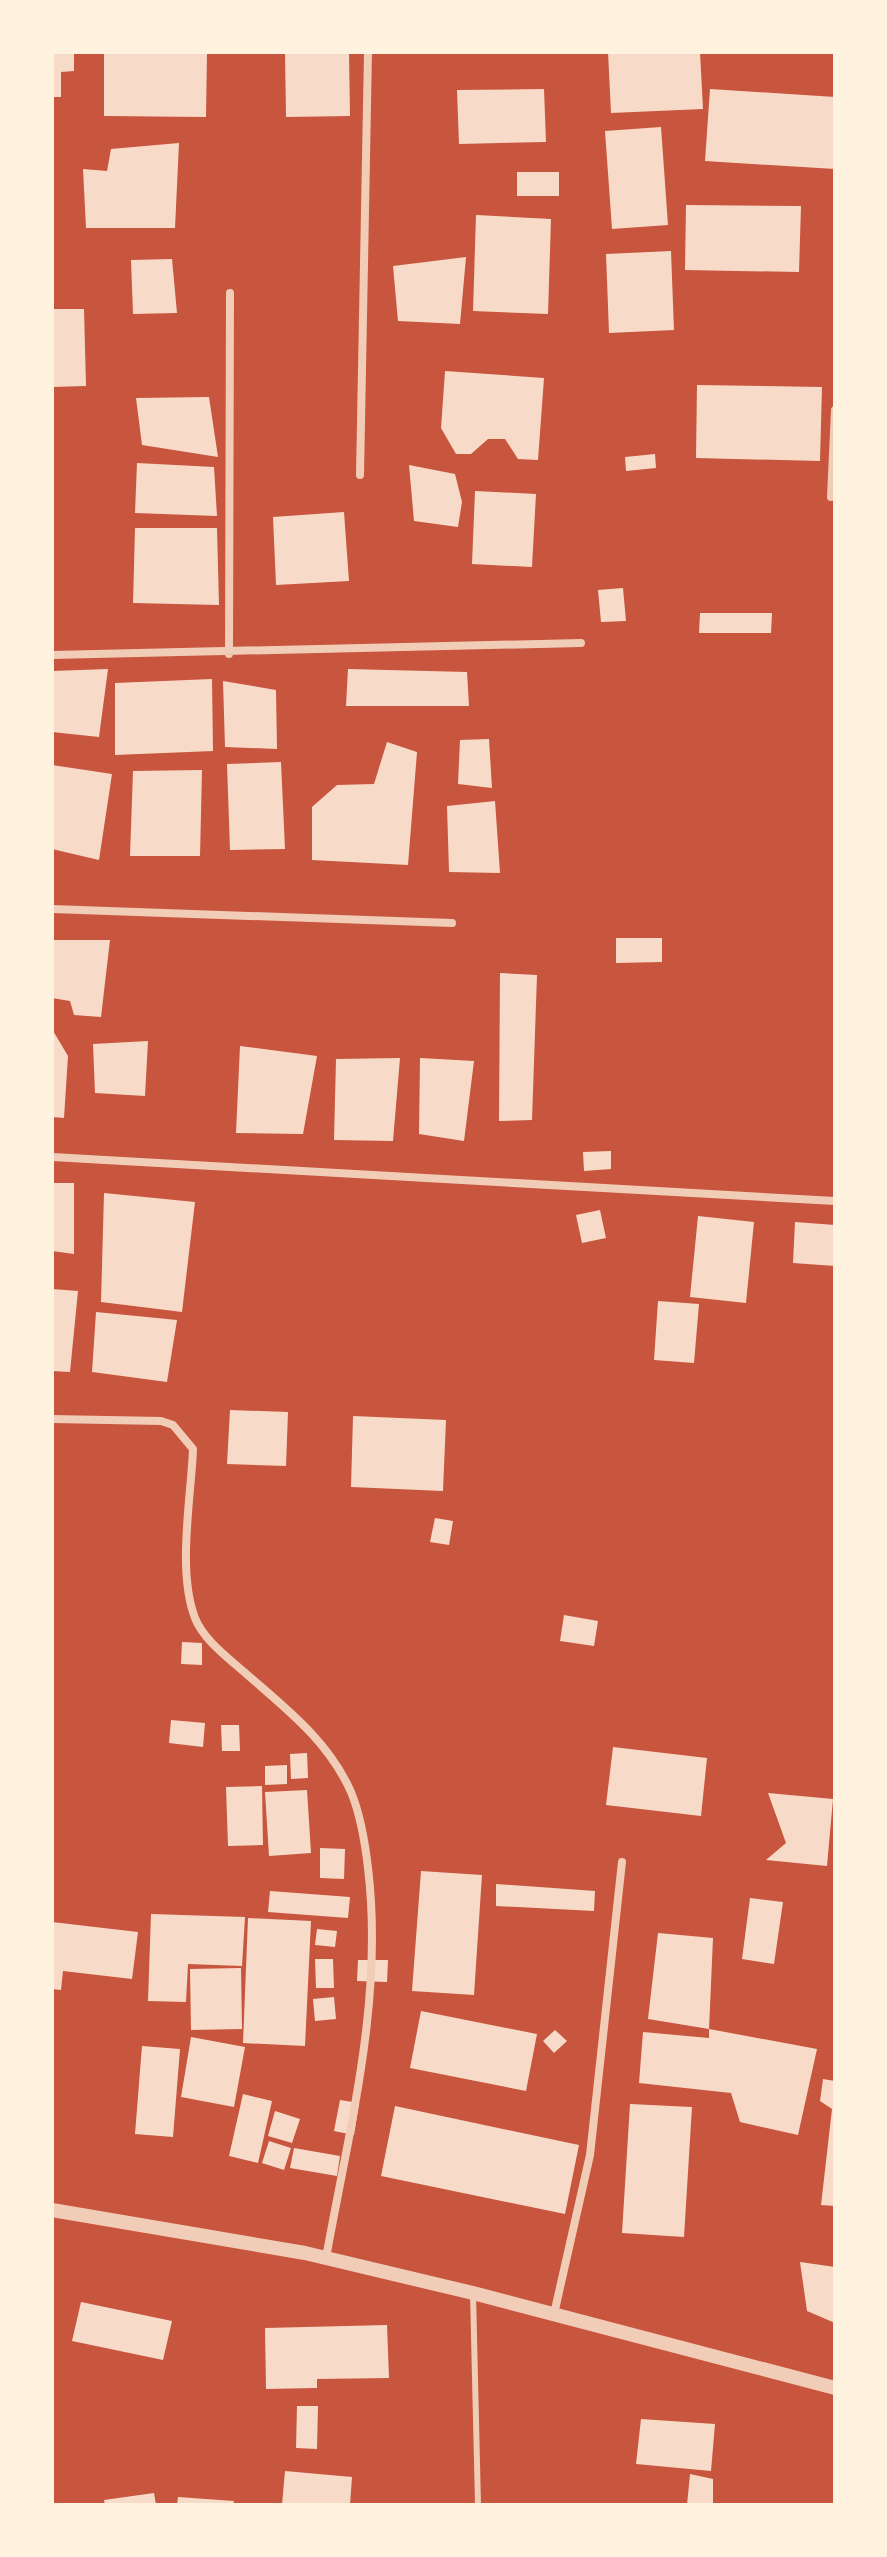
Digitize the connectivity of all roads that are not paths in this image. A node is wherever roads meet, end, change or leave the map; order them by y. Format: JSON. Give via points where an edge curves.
{"nodes":[{"id":1,"x":368,"y":52,"type":"edge"},
{"id":2,"x":230,"y":293,"type":"dead end"},
{"id":3,"x":835,"y":410,"type":"edge"},
{"id":4,"x":360,"y":475,"type":"dead end"},
{"id":5,"x":831,"y":497,"type":"dead end"},
{"id":6,"x":581,"y":643,"type":"dead end"},
{"id":7,"x":229,"y":654,"type":"junction"},
{"id":8,"x":52,"y":655,"type":"edge"},
{"id":9,"x":52,"y":909,"type":"edge"},
{"id":10,"x":452,"y":923,"type":"dead end"},
{"id":11,"x":52,"y":1157,"type":"edge"},
{"id":12,"x":835,"y":1201,"type":"edge"},
{"id":13,"x":52,"y":1419,"type":"edge"},
{"id":14,"x":622,"y":1862,"type":"dead end"},
{"id":15,"x":52,"y":2210,"type":"edge"},
{"id":16,"x":326,"y":2258,"type":"junction"},
{"id":17,"x":473,"y":2293,"type":"junction"},
{"id":18,"x":554,"y":2314,"type":"junction"},
{"id":19,"x":835,"y":2388,"type":"edge"},
{"id":20,"x":478,"y":2505,"type":"edge"}],
"edges":[{"from":1,"to":4,"type":"street"},
{"from":2,"to":7,"type":"street"},
{"from":3,"to":5,"type":"street"},
{"from":6,"to":7,"type":"street"},
{"from":7,"to":8,"type":"street"},
{"from":9,"to":10,"type":"street"},
{"from":11,"to":12,"type":"street"},
{"from":13,"to":16,"type":"street","via":[[161,1421],[184,1435],[193,1449],[187,1578],[195,1619],[220,1651],[334,1757],[352,1794],[363,1831],[373,1911],[372,2005]]},
{"from":14,"to":18,"type":"street","via":[[590,2155]]},
{"from":15,"to":16,"type":"street"},
{"from":16,"to":17,"type":"street"},
{"from":17,"to":18,"type":"street"},
{"from":17,"to":20,"type":"lane"},
{"from":18,"to":19,"type":"street"}]}
